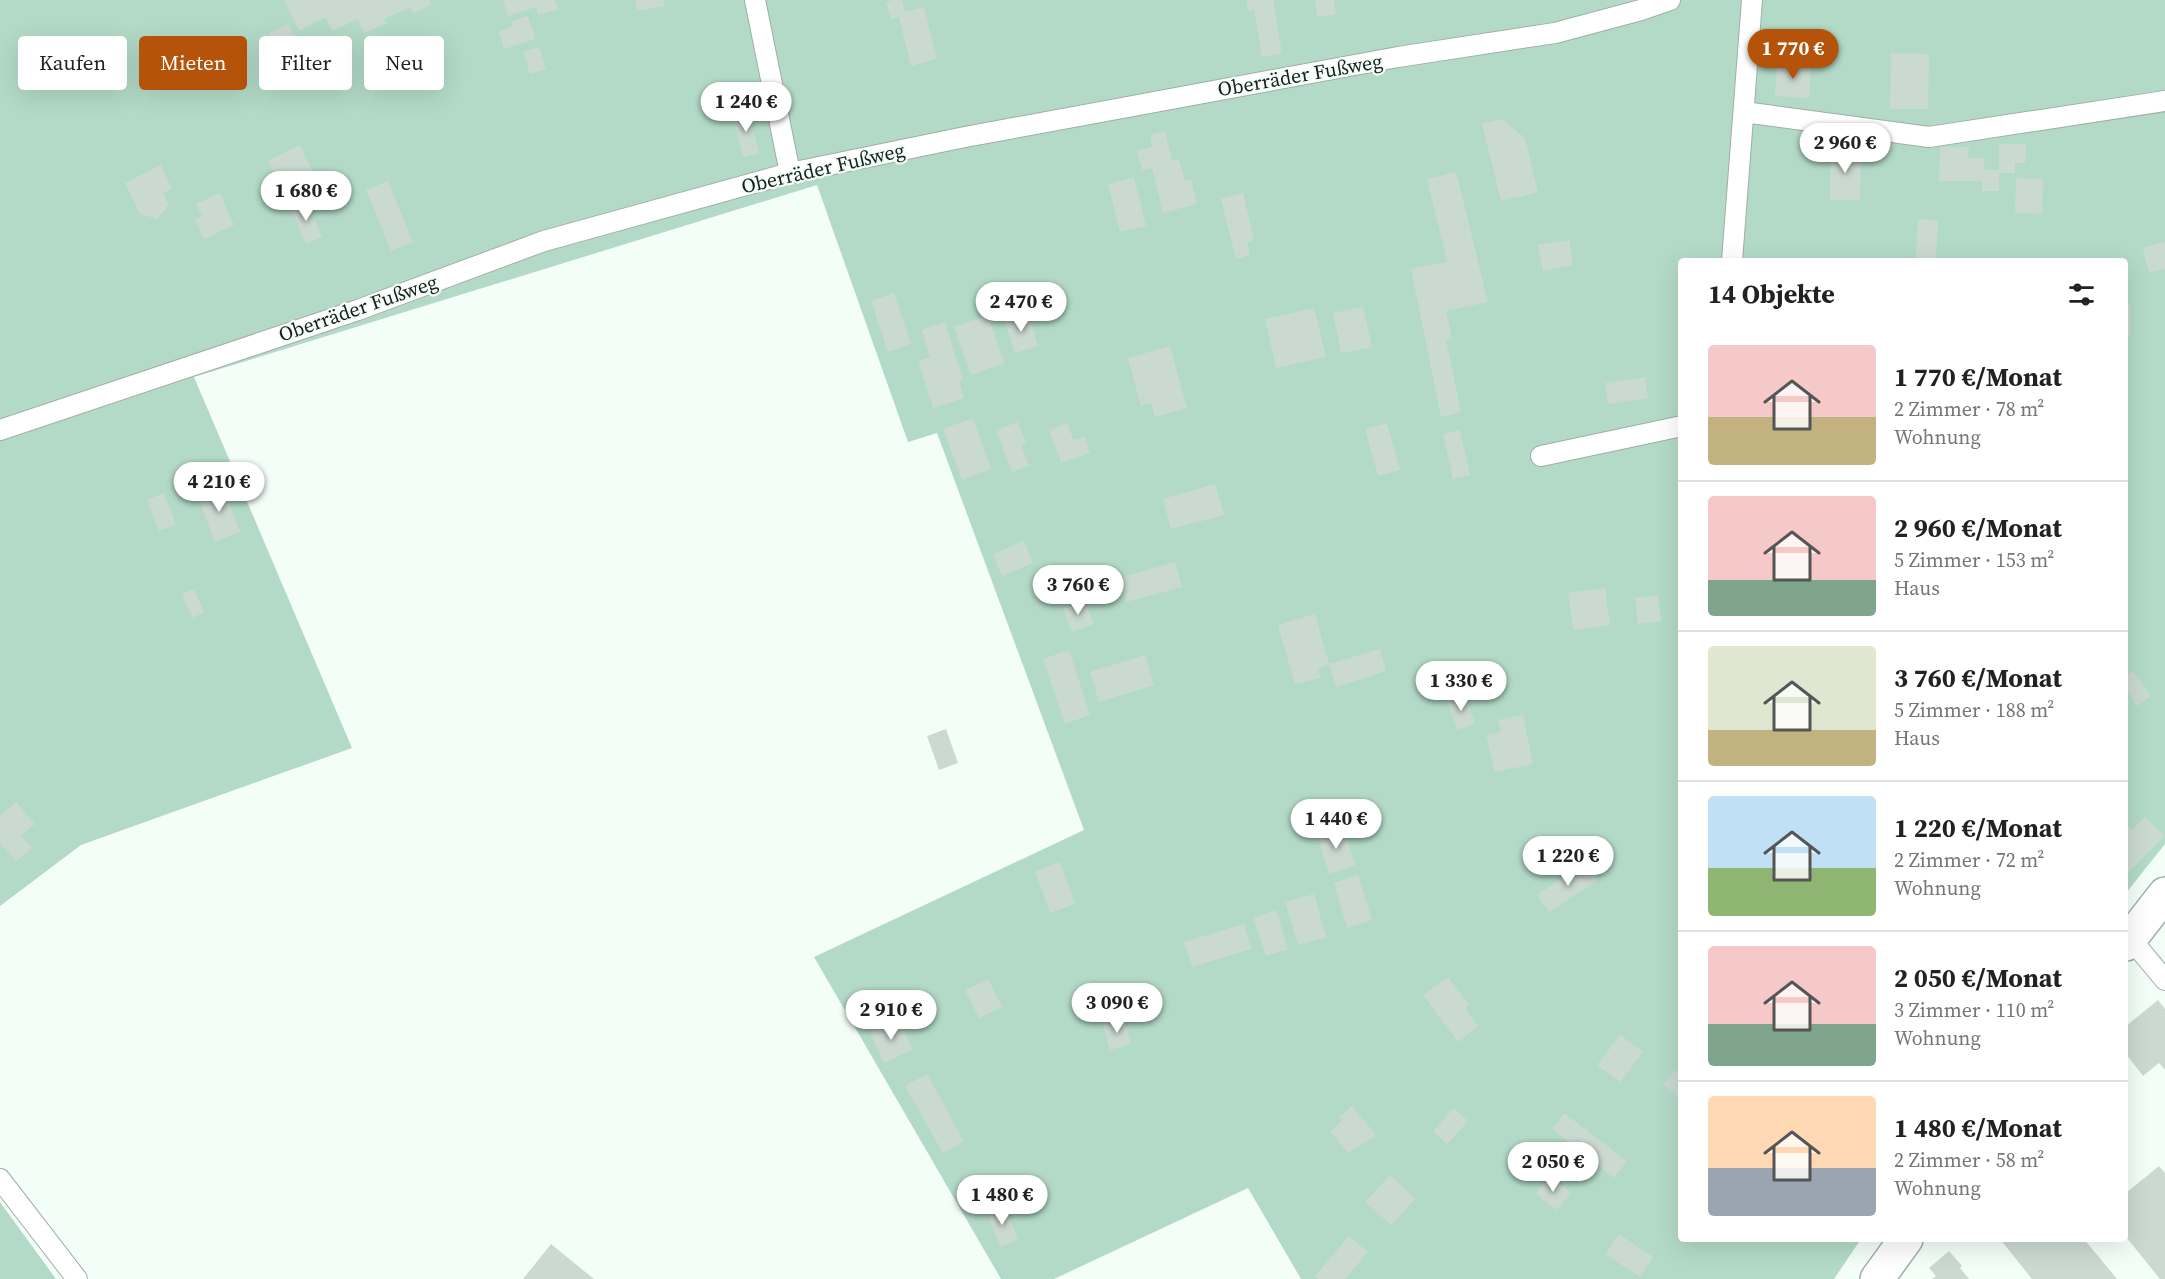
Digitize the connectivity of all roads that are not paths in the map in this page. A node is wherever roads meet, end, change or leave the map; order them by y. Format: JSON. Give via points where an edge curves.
{"nodes":[{"id":1,"x":755,"y":0,"type":"edge"},
{"id":2,"x":1670,"y":0,"type":"edge"},
{"id":3,"x":1752,"y":0,"type":"edge"},
{"id":4,"x":2165,"y":101,"type":"edge"},
{"id":5,"x":1744,"y":111,"type":"junction"},
{"id":6,"x":790,"y":173,"type":"junction"},
{"id":7,"x":1732,"y":258,"type":"edge"},
{"id":8,"x":1678,"y":427,"type":"edge"},
{"id":9,"x":0,"y":430,"type":"edge"},
{"id":10,"x":1541,"y":456,"type":"dead end"},
{"id":11,"x":2165,"y":894,"type":"edge"},
{"id":12,"x":2128,"y":941,"type":"edge"},
{"id":13,"x":2165,"y":980,"type":"edge"},
{"id":14,"x":0,"y":1179,"type":"edge"},
{"id":15,"x":1904,"y":1242,"type":"edge"},
{"id":16,"x":77,"y":1279,"type":"edge"},
{"id":17,"x":1877,"y":1279,"type":"edge"}],
"edges":[{"from":1,"to":6,"type":"lane"},
{"from":2,"to":6,"type":"lane","name":"Oberräder Fußweg","via":[[1555,33],[1398,57],[976,134]]},
{"from":3,"to":5,"type":"lane"},
{"from":4,"to":5,"type":"lane","via":[[1929,137]]},
{"from":5,"to":7,"type":"lane"},
{"from":6,"to":9,"type":"lane","name":"Oberräder Fußweg","via":[[544,241],[358,310]]},
{"from":8,"to":10,"type":"lane"},
{"from":11,"to":12,"type":"street"},
{"from":12,"to":13,"type":"lane"},
{"from":14,"to":16,"type":"lane"},
{"from":15,"to":17,"type":"street"}]}
